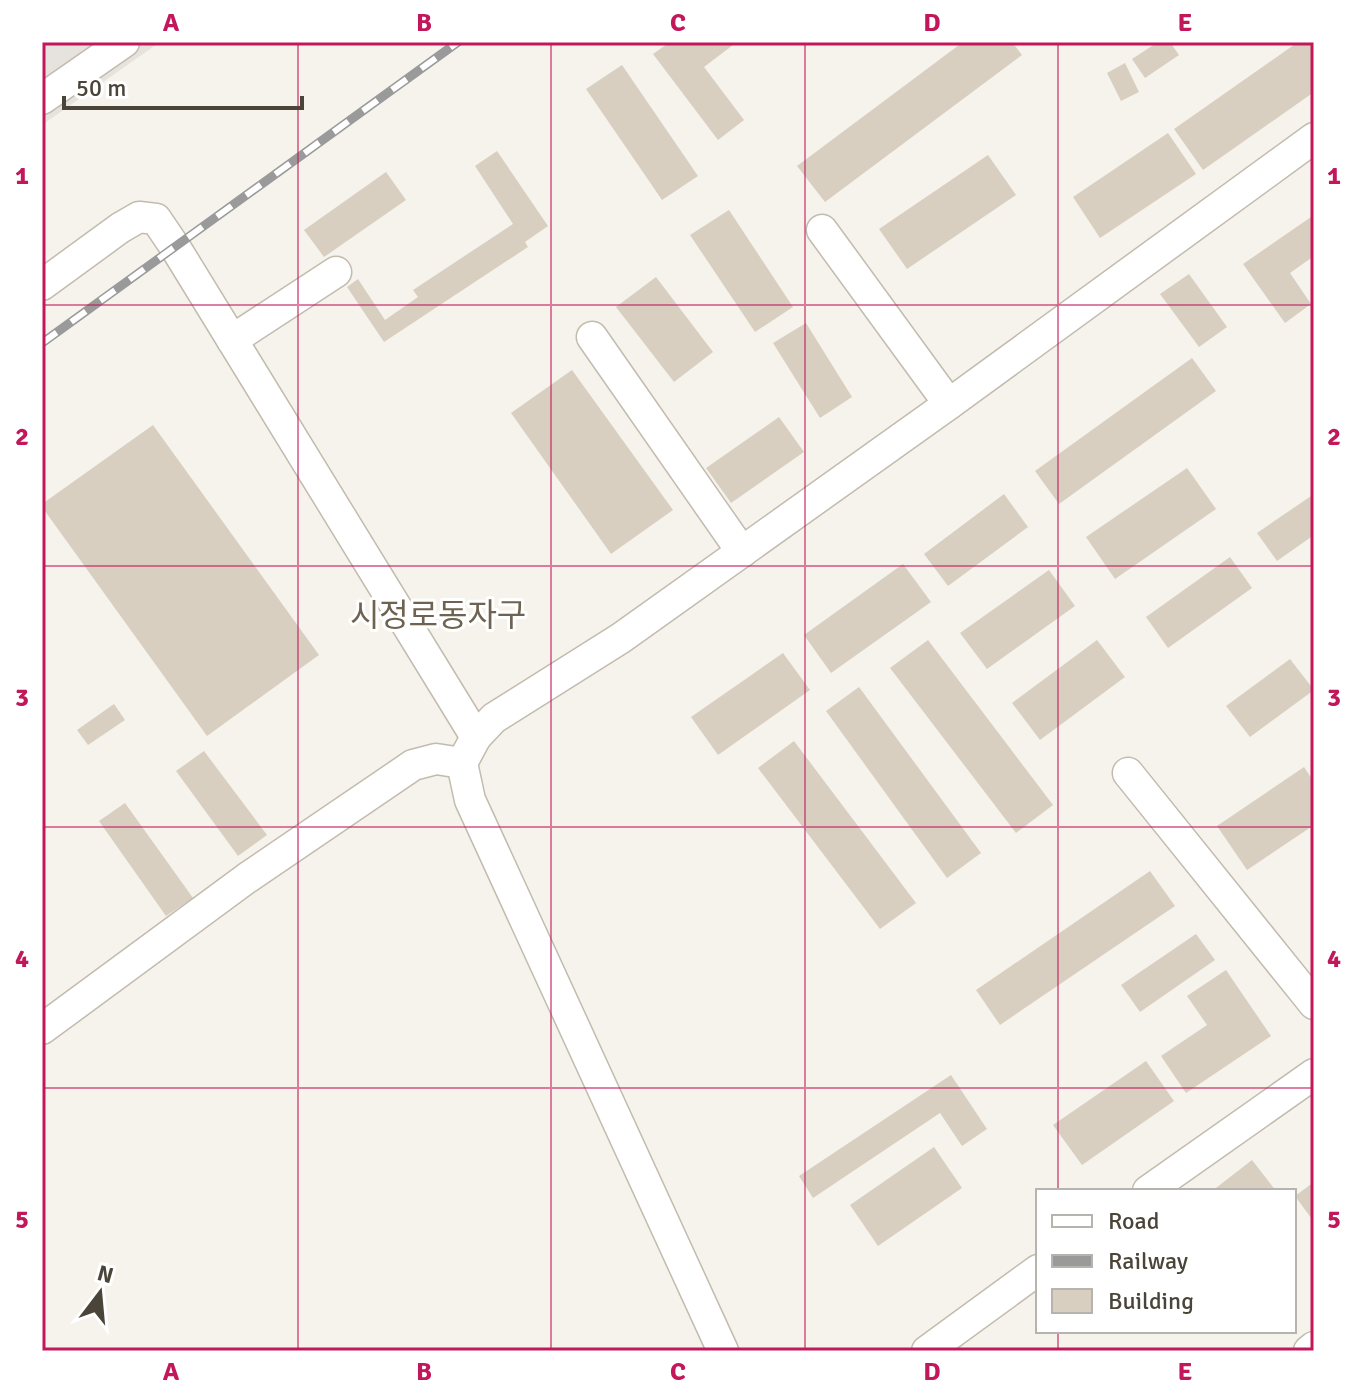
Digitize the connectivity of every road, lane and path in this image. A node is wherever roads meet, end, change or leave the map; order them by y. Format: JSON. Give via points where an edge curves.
{"nodes":[{"id":1,"x":124,"y":42,"type":"edge"},
{"id":2,"x":42,"y":99,"type":"edge"},
{"id":3,"x":1314,"y":138,"type":"edge"},
{"id":4,"x":822,"y":230,"type":"dead end"},
{"id":5,"x":336,"y":272,"type":"dead end"},
{"id":6,"x":42,"y":285,"type":"edge"},
{"id":7,"x":592,"y":337,"type":"dead end"},
{"id":8,"x":232,"y":340,"type":"junction"},
{"id":9,"x":949,"y":404,"type":"junction"},
{"id":10,"x":742,"y":552,"type":"junction"},
{"id":11,"x":469,"y":750,"type":"junction"},
{"id":12,"x":1128,"y":773,"type":"dead end"},
{"id":13,"x":1314,"y":1004,"type":"edge"},
{"id":14,"x":42,"y":1029,"type":"edge"},
{"id":15,"x":1314,"y":1074,"type":"edge"},
{"id":16,"x":1151,"y":1189,"type":"edge"},
{"id":17,"x":1036,"y":1271,"type":"edge"},
{"id":18,"x":1314,"y":1347,"type":"edge"},
{"id":19,"x":723,"y":1351,"type":"edge"},
{"id":20,"x":927,"y":1351,"type":"edge"},
{"id":21,"x":1309,"y":1351,"type":"edge"}],
"edges":[{"from":1,"to":2,"type":"street"},
{"from":3,"to":9,"type":"street"},
{"from":4,"to":9,"type":"street"},
{"from":5,"to":8,"type":"street"},
{"from":6,"to":8,"type":"street","via":[[120,228],[139,217],[156,219]]},
{"from":7,"to":10,"type":"street"},
{"from":8,"to":11,"type":"street"},
{"from":9,"to":10,"type":"street"},
{"from":10,"to":11,"type":"street","via":[[621,638],[494,718]]},
{"from":11,"to":14,"type":"street","via":[[413,765],[247,878]]},
{"from":11,"to":19,"type":"street","via":[[470,800]]},
{"from":12,"to":13,"type":"street"},
{"from":15,"to":16,"type":"street"},
{"from":17,"to":20,"type":"street"},
{"from":18,"to":21,"type":"street"}]}
